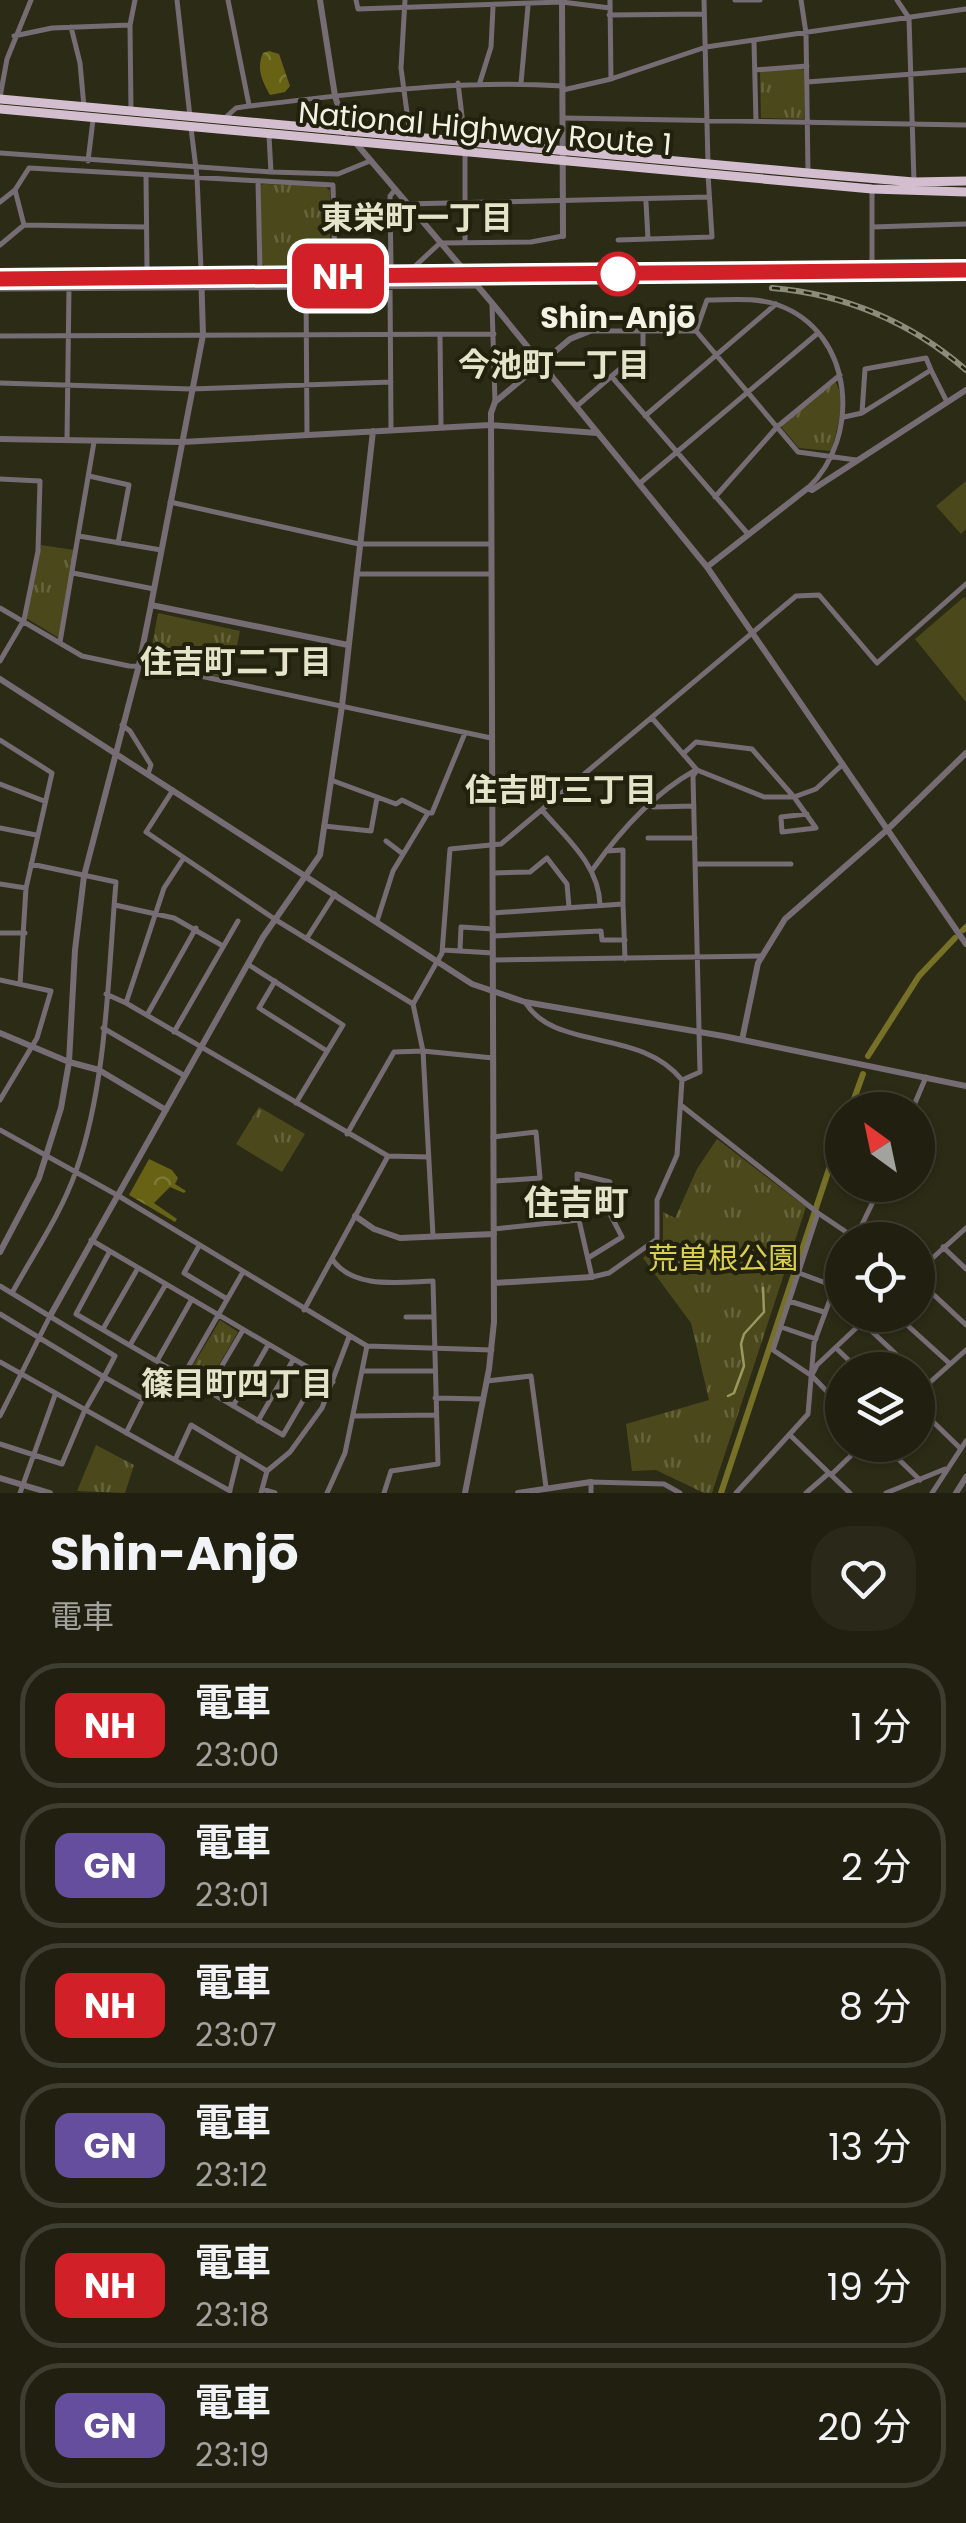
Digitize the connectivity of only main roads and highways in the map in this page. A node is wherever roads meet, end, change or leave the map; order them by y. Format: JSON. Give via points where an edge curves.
{"nodes":[{"id":1,"x":0,"y":98,"type":"edge"},
{"id":2,"x":0,"y":109,"type":"edge"},
{"id":3,"x":708,"y":169,"type":"junction"},
{"id":4,"x":966,"y":182,"type":"edge"},
{"id":5,"x":966,"y":192,"type":"edge"}],
"edges":[{"from":1,"to":3,"type":"highway","name":"National Highway Route 1"},
{"from":2,"to":3,"type":"highway","name":"National Highway Route 1","via":[[564,162]]},
{"from":3,"to":4,"type":"highway","name":"National Highway Route 1"},
{"from":3,"to":5,"type":"highway","name":"National Highway Route 1","via":[[872,189]]}]}
